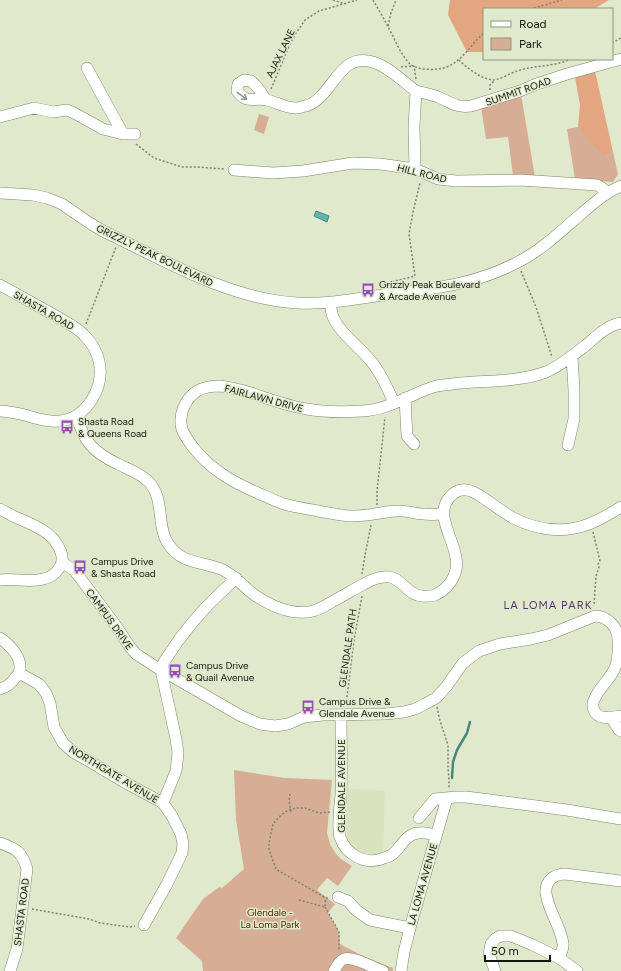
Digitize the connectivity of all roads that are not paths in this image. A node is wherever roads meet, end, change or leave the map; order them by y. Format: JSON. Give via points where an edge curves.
{"nodes":[{"id":1,"x":621,"y":59,"type":"edge"},
{"id":2,"x":87,"y":68,"type":"dead end"},
{"id":3,"x":416,"y":91,"type":"junction"},
{"id":4,"x":266,"y":100,"type":"road end"},
{"id":5,"x":0,"y":117,"type":"edge"},
{"id":6,"x":124,"y":134,"type":"junction"},
{"id":7,"x":135,"y":134,"type":"dead end"},
{"id":8,"x":234,"y":170,"type":"road end"},
{"id":9,"x":420,"y":171,"type":"junction"},
{"id":10,"x":621,"y":186,"type":"edge"},
{"id":11,"x":0,"y":193,"type":"edge"},
{"id":12,"x":607,"y":193,"type":"junction"},
{"id":13,"x":0,"y":285,"type":"edge"},
{"id":14,"x":330,"y":302,"type":"junction"},
{"id":15,"x":621,"y":324,"type":"edge"},
{"id":16,"x":572,"y":356,"type":"junction"},
{"id":17,"x":405,"y":398,"type":"junction"},
{"id":18,"x":394,"y":403,"type":"junction"},
{"id":19,"x":0,"y":411,"type":"edge"},
{"id":20,"x":77,"y":416,"type":"junction"},
{"id":21,"x":414,"y":444,"type":"dead end"},
{"id":22,"x":568,"y":445,"type":"dead end"},
{"id":23,"x":621,"y":507,"type":"edge"},
{"id":24,"x":0,"y":508,"type":"edge"},
{"id":25,"x":443,"y":514,"type":"junction"},
{"id":26,"x":63,"y":564,"type":"junction"},
{"id":27,"x":236,"y":578,"type":"junction"},
{"id":28,"x":0,"y":580,"type":"edge"},
{"id":29,"x":0,"y":638,"type":"edge"},
{"id":30,"x":161,"y":670,"type":"junction"},
{"id":31,"x":19,"y":673,"type":"junction"},
{"id":32,"x":0,"y":689,"type":"edge"},
{"id":33,"x":343,"y":715,"type":"junction"},
{"id":34,"x":616,"y":717,"type":"edge"},
{"id":35,"x":621,"y":731,"type":"edge"},
{"id":36,"x":447,"y":798,"type":"junction"},
{"id":37,"x":163,"y":803,"type":"junction"},
{"id":38,"x":418,"y":818,"type":"dead end"},
{"id":39,"x":621,"y":819,"type":"edge"},
{"id":40,"x":436,"y":835,"type":"junction"},
{"id":41,"x":0,"y":843,"type":"edge"},
{"id":42,"x":621,"y":881,"type":"edge"},
{"id":43,"x":338,"y":897,"type":"dead end"},
{"id":44,"x":144,"y":925,"type":"road end"},
{"id":45,"x":410,"y":928,"type":"junction"},
{"id":46,"x":559,"y":958,"type":"junction"},
{"id":47,"x":382,"y":970,"type":"edge"},
{"id":48,"x":10,"y":971,"type":"edge"},
{"id":49,"x":334,"y":971,"type":"edge"},
{"id":50,"x":401,"y":971,"type":"edge"},
{"id":51,"x":495,"y":971,"type":"edge"},
{"id":52,"x":577,"y":971,"type":"edge"}],
"edges":[{"from":1,"to":3,"type":"street","name":"SUMMIT ROAD","via":[[463,107]]},
{"from":2,"to":6,"type":"street"},
{"from":3,"to":4,"type":"street","via":[[389,70],[374,62],[361,60],[350,63],[312,104],[297,108]]},
{"from":3,"to":9,"type":"street","via":[[414,127]]},
{"from":5,"to":6,"type":"street","via":[[34,108],[53,112],[67,110],[103,129]]},
{"from":6,"to":7,"type":"street"},
{"from":8,"to":9,"type":"street","name":"HILL ROAD","via":[[273,173],[353,163],[380,164]]},
{"from":9,"to":12,"type":"street","name":"HILL ROAD","via":[[438,179],[456,181],[520,180],[597,185]]},
{"from":10,"to":12,"type":"street","name":"GRIZZLY PEAK BOULEVARD"},
{"from":11,"to":14,"type":"street","name":"GRIZZLY PEAK BOULEVARD","via":[[33,195],[62,204],[88,222],[119,238],[206,280],[246,294],[273,301]]},
{"from":12,"to":14,"type":"street","name":"GRIZZLY PEAK BOULEVARD","via":[[548,242],[502,270],[484,277],[429,289]]},
{"from":13,"to":20,"type":"street","name":"SHASTA ROAD","via":[[70,324],[82,333],[93,347],[99,361],[98,385],[86,408]]},
{"from":14,"to":18,"type":"street","via":[[335,321],[373,363],[386,383]]},
{"from":15,"to":16,"type":"street","name":"FAIRLAWN DRIVE","via":[[610,326]]},
{"from":16,"to":17,"type":"street","name":"FAIRLAWN DRIVE","via":[[546,372],[529,377],[434,387]]},
{"from":16,"to":22,"type":"street","via":[[574,419]]},
{"from":17,"to":18,"type":"street","name":"FAIRLAWN DRIVE"},
{"from":17,"to":21,"type":"street","via":[[407,436]]},
{"from":18,"to":25,"type":"street","name":"FAIRLAWN DRIVE","via":[[375,410],[309,410],[229,387],[208,387],[196,392],[187,401],[181,415],[181,425],[184,435],[211,467],[227,478],[282,503],[351,516],[398,511]]},
{"from":19,"to":20,"type":"street","via":[[54,421]]},
{"from":20,"to":27,"type":"street","via":[[79,426],[90,446],[106,458],[143,476],[152,486],[158,500],[162,529],[172,549],[184,559],[216,566]]},
{"from":23,"to":25,"type":"street","via":[[590,524],[575,529],[555,530],[526,524],[478,494],[461,490],[455,492],[448,500]]},
{"from":24,"to":26,"type":"street","via":[[41,528],[53,538],[59,546]]},
{"from":25,"to":27,"type":"street","via":[[457,557],[456,572],[447,588],[434,595],[421,597],[395,579],[384,577],[363,580],[321,608],[310,612],[298,612],[273,606],[255,595]]},
{"from":26,"to":28,"type":"street","via":[[45,579],[33,582]]},
{"from":26,"to":30,"type":"street","name":"CAMPUS DRIVE","via":[[74,570],[136,654]]},
{"from":27,"to":30,"type":"street","via":[[192,623]]},
{"from":29,"to":31,"type":"street","via":[[15,652],[19,662]]},
{"from":30,"to":33,"type":"street","name":"CAMPUS DRIVE","via":[[241,716],[260,724],[275,726],[304,717]]},
{"from":30,"to":37,"type":"street","via":[[178,752],[176,771]]},
{"from":31,"to":32,"type":"street","via":[[10,685]]},
{"from":31,"to":37,"type":"street","name":"NORTHGATE AVENUE","via":[[39,684],[46,693],[54,727],[63,743],[73,752]]},
{"from":33,"to":34,"type":"street","name":"CAMPUS DRIVE","via":[[404,712],[425,704],[436,698],[463,663],[479,651],[500,644],[548,635],[595,616],[612,623],[617,631],[618,655],[614,669],[595,698],[594,712],[602,717]]},
{"from":33,"to":40,"type":"street","name":"GLENDALE AVENUE","via":[[339,827],[344,846],[361,859],[372,861],[394,853],[412,835]]},
{"from":34,"to":35,"type":"street"},
{"from":36,"to":38,"type":"street","via":[[435,799]]},
{"from":36,"to":39,"type":"street","via":[[466,797]]},
{"from":36,"to":40,"type":"street","name":"LA LOMA AVENUE"},
{"from":37,"to":44,"type":"street","name":"NORTHGATE AVENUE","via":[[181,834],[182,853]]},
{"from":40,"to":45,"type":"street","name":"LA LOMA AVENUE"},
{"from":41,"to":48,"type":"street","name":"SHASTA ROAD","via":[[18,851],[27,869],[17,949]]},
{"from":42,"to":46,"type":"street","via":[[565,874],[557,875],[550,880],[546,893],[564,946]]},
{"from":43,"to":45,"type":"street","via":[[348,901],[370,920]]},
{"from":45,"to":50,"type":"street","name":"LA LOMA AVENUE"},
{"from":46,"to":51,"type":"street","via":[[511,936],[500,936],[491,944],[489,954]]},
{"from":46,"to":52,"type":"street"},
{"from":47,"to":49,"type":"street","via":[[345,959]]}]}
